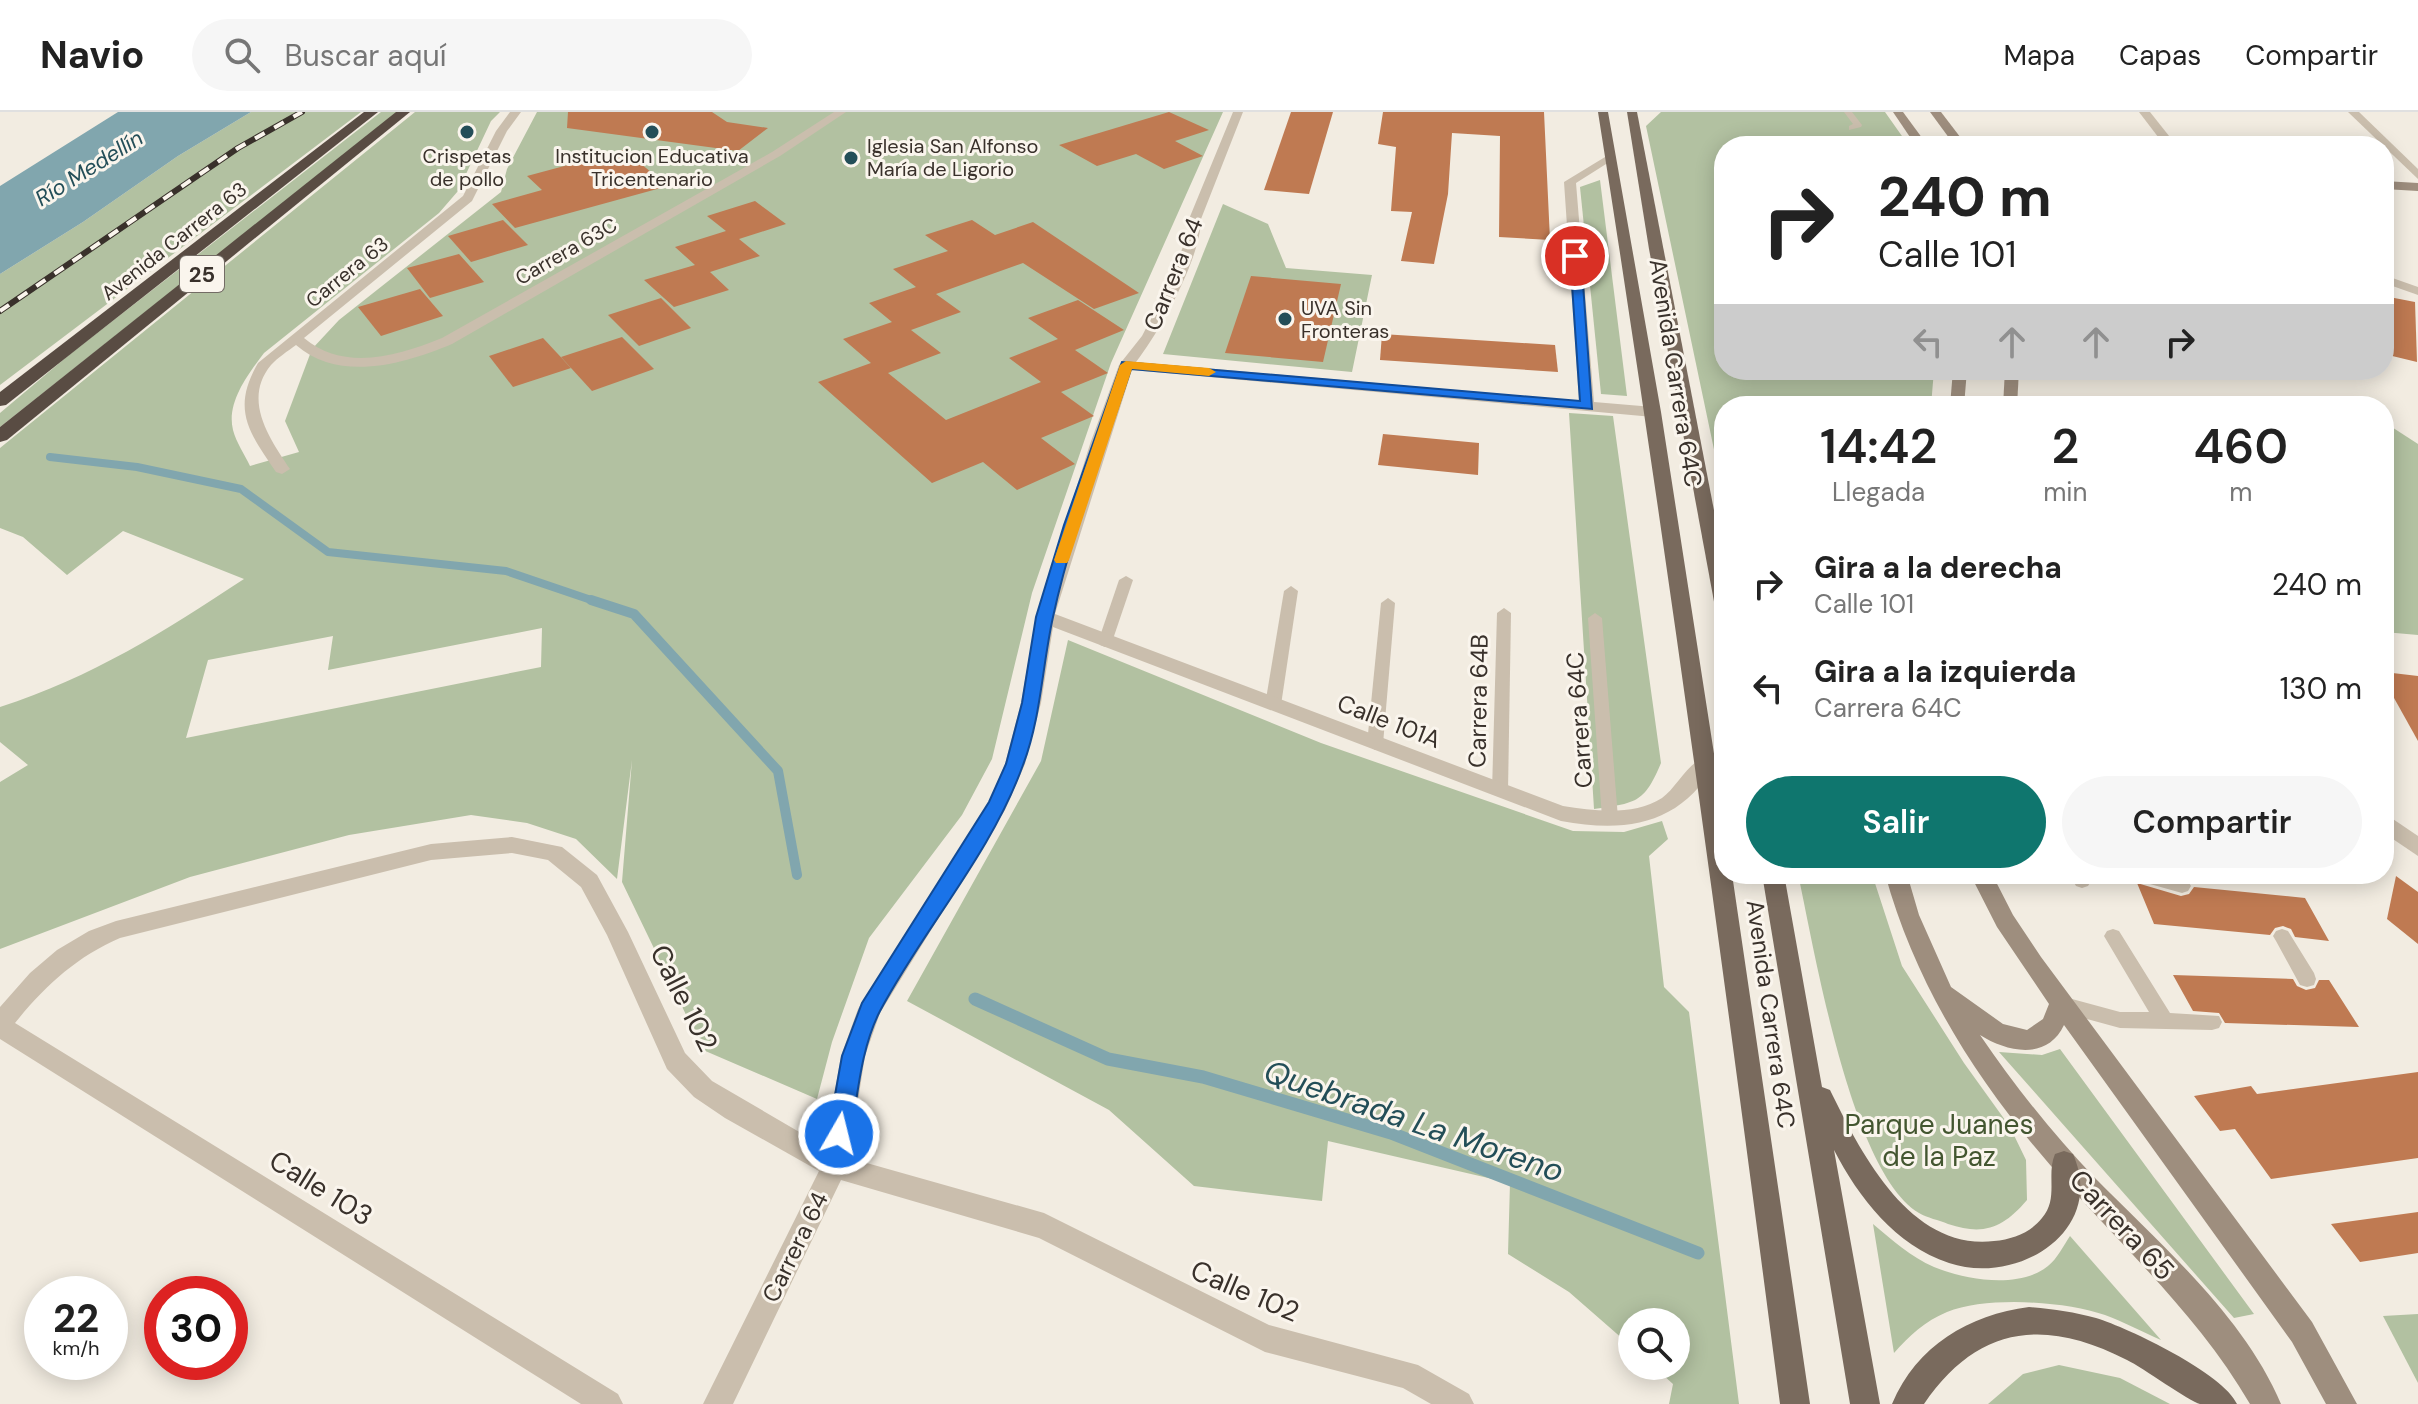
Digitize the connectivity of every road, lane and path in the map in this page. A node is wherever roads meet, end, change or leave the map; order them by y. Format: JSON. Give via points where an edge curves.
{"nodes":[{"id":1,"x":372,"y":112,"type":"edge"},
{"id":2,"x":404,"y":112,"type":"edge"},
{"id":3,"x":516,"y":112,"type":"edge"},
{"id":4,"x":841,"y":112,"type":"edge"},
{"id":5,"x":1238,"y":112,"type":"edge"},
{"id":6,"x":1603,"y":112,"type":"edge"},
{"id":7,"x":1632,"y":112,"type":"edge"},
{"id":8,"x":1848,"y":112,"type":"edge"},
{"id":9,"x":1898,"y":112,"type":"edge"},
{"id":10,"x":1935,"y":112,"type":"edge"},
{"id":11,"x":2144,"y":112,"type":"edge"},
{"id":12,"x":2353,"y":112,"type":"edge"},
{"id":13,"x":1852,"y":128,"type":"dead end"},
{"id":14,"x":1915,"y":136,"type":"edge"},
{"id":15,"x":1953,"y":136,"type":"edge"},
{"id":16,"x":2163,"y":136,"type":"edge"},
{"id":17,"x":2378,"y":136,"type":"edge"},
{"id":18,"x":2394,"y":152,"type":"edge"},
{"id":19,"x":1610,"y":157,"type":"junction"},
{"id":20,"x":2418,"y":175,"type":"edge"},
{"id":21,"x":2394,"y":186,"type":"edge"},
{"id":22,"x":2418,"y":187,"type":"edge"},
{"id":23,"x":2394,"y":283,"type":"edge"},
{"id":24,"x":2418,"y":291,"type":"edge"},
{"id":25,"x":297,"y":339,"type":"junction"},
{"id":26,"x":1126,"y":365,"type":"junction"},
{"id":27,"x":0,"y":401,"type":"edge"},
{"id":28,"x":1587,"y":406,"type":"junction"},
{"id":29,"x":1653,"y":412,"type":"junction"},
{"id":30,"x":0,"y":436,"type":"edge"},
{"id":31,"x":282,"y":469,"type":"dead end"},
{"id":32,"x":1714,"y":555,"type":"edge"},
{"id":33,"x":1126,"y":580,"type":"dead end"},
{"id":34,"x":1291,"y":591,"type":"dead end"},
{"id":35,"x":1388,"y":603,"type":"dead end"},
{"id":36,"x":1504,"y":613,"type":"dead end"},
{"id":37,"x":1045,"y":617,"type":"junction"},
{"id":38,"x":1595,"y":618,"type":"dead end"},
{"id":39,"x":1105,"y":642,"type":"junction"},
{"id":40,"x":1273,"y":705,"type":"junction"},
{"id":41,"x":1375,"y":744,"type":"junction"},
{"id":42,"x":1706,"y":763,"type":"junction"},
{"id":43,"x":1500,"y":791,"type":"junction"},
{"id":44,"x":1610,"y":818,"type":"junction"},
{"id":45,"x":1714,"y":821,"type":"edge"},
{"id":46,"x":2394,"y":822,"type":"edge"},
{"id":47,"x":2418,"y":826,"type":"edge"},
{"id":48,"x":2394,"y":828,"type":"edge"},
{"id":49,"x":2418,"y":848,"type":"edge"},
{"id":50,"x":1723,"y":884,"type":"edge"},
{"id":51,"x":1775,"y":884,"type":"edge"},
{"id":52,"x":1899,"y":884,"type":"edge"},
{"id":53,"x":1986,"y":884,"type":"edge"},
{"id":54,"x":2175,"y":884,"type":"edge"},
{"id":55,"x":2182,"y":886,"type":"dead end"},
{"id":56,"x":2113,"y":936,"type":"dead end"},
{"id":57,"x":2282,"y":936,"type":"dead end"},
{"id":58,"x":2307,"y":979,"type":"dead end"},
{"id":59,"x":1935,"y":984,"type":"junction"},
{"id":60,"x":2061,"y":1004,"type":"junction"},
{"id":61,"x":2165,"y":1022,"type":"junction"},
{"id":62,"x":2212,"y":1022,"type":"dead end"},
{"id":63,"x":0,"y":1025,"type":"edge"},
{"id":64,"x":1811,"y":1077,"type":"junction"},
{"id":65,"x":2064,"y":1163,"type":"junction"},
{"id":66,"x":835,"y":1166,"type":"junction"},
{"id":67,"x":608,"y":1404,"type":"edge"},
{"id":68,"x":718,"y":1404,"type":"edge"},
{"id":69,"x":1459,"y":1404,"type":"edge"},
{"id":70,"x":1795,"y":1404,"type":"edge"},
{"id":71,"x":1865,"y":1404,"type":"edge"},
{"id":72,"x":1907,"y":1404,"type":"edge"},
{"id":73,"x":2222,"y":1404,"type":"edge"},
{"id":74,"x":2266,"y":1404,"type":"edge"},
{"id":75,"x":2342,"y":1404,"type":"edge"}],
"edges":[{"from":1,"to":27,"type":"highway","name":"Avenida Carrera 63","number":"25"},
{"from":2,"to":30,"type":"highway","name":"Avenida Carrera 63","number":"25"},
{"from":3,"to":25,"type":"street","name":"Carrera 63","via":[[468,198]]},
{"from":4,"to":25,"type":"street","name":"Carrera 63C","via":[[776,154],[422,352],[363,362],[335,360]]},
{"from":5,"to":26,"type":"street","name":"Carrera 64","via":[[1164,307]]},
{"from":6,"to":19,"type":"main road","name":"Avenida Carrera 64C"},
{"from":7,"to":32,"type":"main road","name":"Avenida Carrera 64C"},
{"from":8,"to":13,"type":"lane","via":[[1858,125]]},
{"from":9,"to":14,"type":"main road"},
{"from":10,"to":15,"type":"main road"},
{"from":11,"to":16,"type":"street"},
{"from":12,"to":17,"type":"street"},
{"from":18,"to":20,"type":"street"},
{"from":19,"to":28,"type":"street","via":[[1570,182]]},
{"from":19,"to":29,"type":"main road","name":"Avenida Carrera 64C"},
{"from":21,"to":22,"type":"main road"},
{"from":23,"to":24,"type":"street"},
{"from":25,"to":31,"type":"street","name":"Carrera 63","via":[[265,363],[250,404],[251,424]]},
{"from":26,"to":28,"type":"street"},
{"from":26,"to":37,"type":"street","name":"Carrera 64"},
{"from":28,"to":29,"type":"street"},
{"from":29,"to":42,"type":"main road","name":"Avenida Carrera 64C"},
{"from":33,"to":39,"type":"lane"},
{"from":34,"to":40,"type":"lane"},
{"from":35,"to":41,"type":"lane"},
{"from":36,"to":43,"type":"lane","name":"Carrera 64B"},
{"from":37,"to":39,"type":"street","name":"Calle 101A"},
{"from":37,"to":66,"type":"street","name":"Carrera 64","via":[[1015,764],[998,804],[870,1009],[853,1056]]},
{"from":38,"to":44,"type":"lane","name":"Carrera 64C"},
{"from":39,"to":40,"type":"street","name":"Calle 101A"},
{"from":40,"to":41,"type":"street","name":"Calle 101A"},
{"from":41,"to":43,"type":"street","name":"Calle 101A"},
{"from":42,"to":44,"type":"street","name":"Calle 101A","via":[[1681,795],[1663,807]]},
{"from":42,"to":45,"type":"main road","name":"Avenida Carrera 64C"},
{"from":43,"to":44,"type":"street","name":"Calle 101A","via":[[1561,813]]},
{"from":46,"to":47,"type":"street"},
{"from":48,"to":49,"type":"street"},
{"from":50,"to":70,"type":"main road","name":"Avenida Carrera 64C"},
{"from":51,"to":64,"type":"main road","name":"Avenida Carrera 64C"},
{"from":52,"to":59,"type":"main road","name":"Carrera 65"},
{"from":53,"to":60,"type":"main road"},
{"from":54,"to":55,"type":"lane"},
{"from":56,"to":61,"type":"lane"},
{"from":57,"to":58,"type":"lane"},
{"from":59,"to":60,"type":"main road","via":[[1985,1027],[2009,1039],[2035,1041],[2051,1032]]},
{"from":59,"to":65,"type":"main road","name":"Carrera 65","via":[[2000,1086]]},
{"from":60,"to":61,"type":"lane","via":[[2120,1020]]},
{"from":60,"to":75,"type":"main road","via":[[2302,1332]]},
{"from":61,"to":62,"type":"lane"},
{"from":63,"to":66,"type":"street","name":"Calle 102","via":[[36,981],[85,942],[146,921],[431,852],[512,845],[554,853],[589,881],[676,1061],[703,1089]]},
{"from":63,"to":67,"type":"street","name":"Calle 103"},
{"from":64,"to":65,"type":"main road","via":[[1841,1139],[1877,1193],[1928,1240],[1951,1250],[2002,1255],[2040,1239],[2062,1211]]},
{"from":64,"to":71,"type":"main road","name":"Avenida Carrera 64C"},
{"from":65,"to":74,"type":"main road","name":"Carrera 65","via":[[2151,1251],[2229,1347]]},
{"from":66,"to":68,"type":"street","name":"Carrera 64"},
{"from":66,"to":69,"type":"street","name":"Calle 102","via":[[1044,1226],[1265,1338],[1408,1375]]},
{"from":72,"to":73,"type":"main road","via":[[1942,1357],[1966,1339],[2023,1322],[2059,1323],[2120,1340],[2189,1378]]}]}
